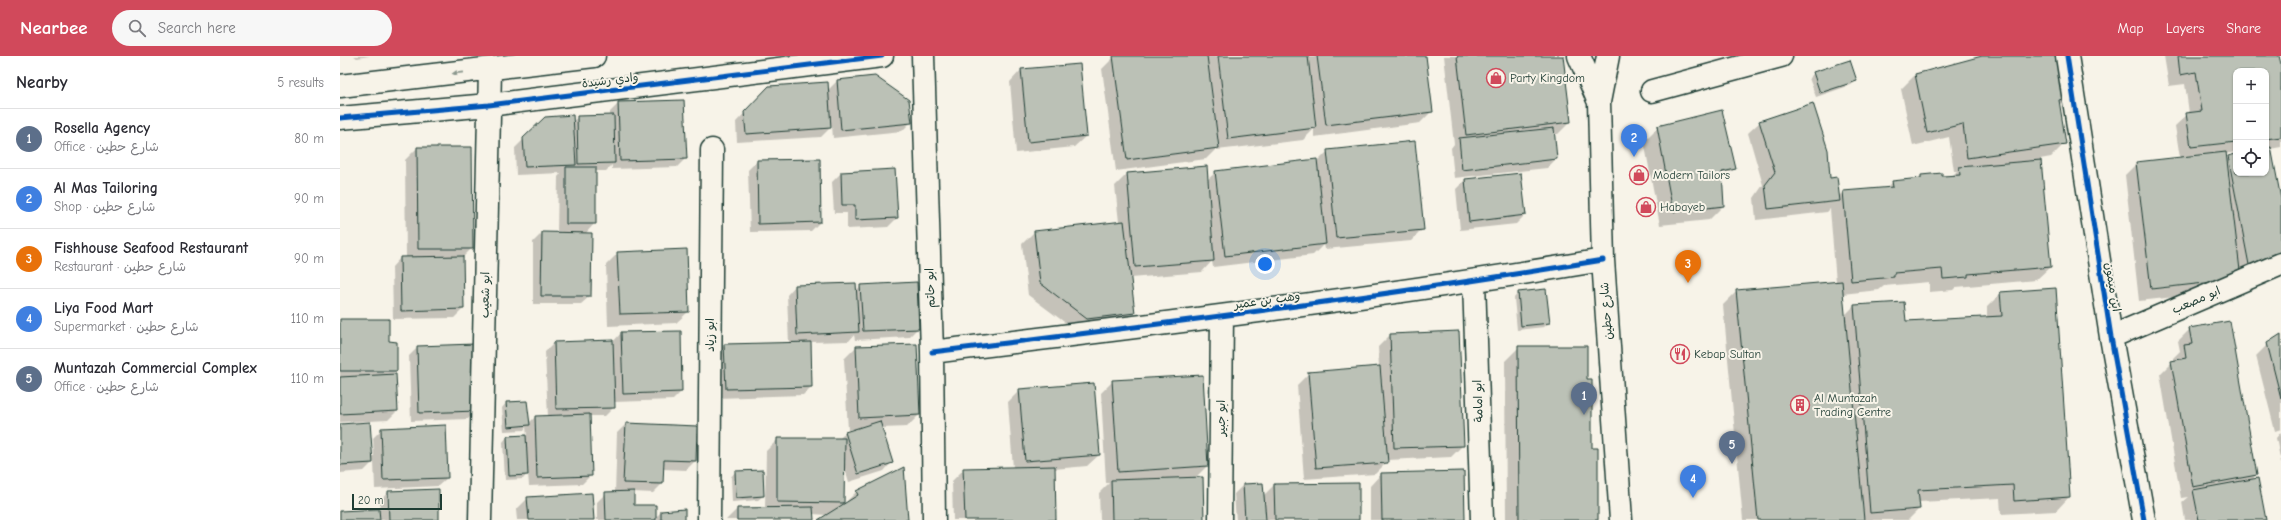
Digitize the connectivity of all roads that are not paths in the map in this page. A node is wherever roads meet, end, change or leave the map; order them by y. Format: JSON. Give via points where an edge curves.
{"nodes":[{"id":1,"x":594,"y":56,"type":"edge"},
{"id":2,"x":882,"y":56,"type":"edge"},
{"id":3,"x":923,"y":56,"type":"edge"},
{"id":4,"x":1579,"y":56,"type":"edge"},
{"id":5,"x":1608,"y":56,"type":"edge"},
{"id":6,"x":1781,"y":56,"type":"edge"},
{"id":7,"x":2067,"y":56,"type":"edge"},
{"id":8,"x":801,"y":61,"type":"edge"},
{"id":9,"x":490,"y":70,"type":"junction"},
{"id":10,"x":340,"y":86,"type":"edge"},
{"id":11,"x":1652,"y":91,"type":"dead end"},
{"id":12,"x":1599,"y":102,"type":"junction"},
{"id":13,"x":489,"y":105,"type":"junction"},
{"id":14,"x":340,"y":118,"type":"edge"},
{"id":15,"x":712,"y":150,"type":"dead end"},
{"id":16,"x":1603,"y":260,"type":"junction"},
{"id":17,"x":2281,"y":264,"type":"edge"},
{"id":18,"x":1474,"y":282,"type":"junction"},
{"id":19,"x":1222,"y":316,"type":"junction"},
{"id":20,"x":2111,"y":337,"type":"junction"},
{"id":21,"x":932,"y":352,"type":"junction"},
{"id":22,"x":480,"y":520,"type":"edge"},
{"id":23,"x":709,"y":520,"type":"edge"},
{"id":24,"x":934,"y":520,"type":"edge"},
{"id":25,"x":1220,"y":520,"type":"edge"},
{"id":26,"x":1482,"y":520,"type":"edge"},
{"id":27,"x":1621,"y":520,"type":"edge"},
{"id":28,"x":2144,"y":520,"type":"edge"}],
"edges":[{"from":1,"to":9,"type":"street"},
{"from":2,"to":8,"type":"street","name":"وادي رشيدة"},
{"from":3,"to":21,"type":"street","name":"ابو حاتم"},
{"from":4,"to":12,"type":"street","name":"شارع حطين"},
{"from":5,"to":12,"type":"street","name":"شارع حطين"},
{"from":6,"to":11,"type":"street"},
{"from":7,"to":20,"type":"street","name":"ابن ميمون"},
{"from":8,"to":13,"type":"street","name":"وادي رشيدة"},
{"from":9,"to":10,"type":"street","one_way":true},
{"from":9,"to":13,"type":"street","name":"ابو شعيب"},
{"from":12,"to":16,"type":"street","name":"شارع حطين"},
{"from":13,"to":14,"type":"street","name":"وادي رشيدة"},
{"from":13,"to":22,"type":"street","name":"ابو شعيب"},
{"from":15,"to":23,"type":"street","name":"ابو زياد"},
{"from":16,"to":18,"type":"street","name":"وهب بن عمير"},
{"from":16,"to":27,"type":"street","name":"شارع حطين"},
{"from":17,"to":20,"type":"street","name":"ابو مصعب"},
{"from":18,"to":19,"type":"street","name":"وهب بن عمير"},
{"from":18,"to":26,"type":"street","name":"ابو امامة"},
{"from":19,"to":21,"type":"street","name":"وهب بن عمير"},
{"from":19,"to":25,"type":"street","name":"ابو جبير"},
{"from":20,"to":28,"type":"street","name":"ابن ميمون"},
{"from":21,"to":24,"type":"street","name":"ابو حاتم"}]}
